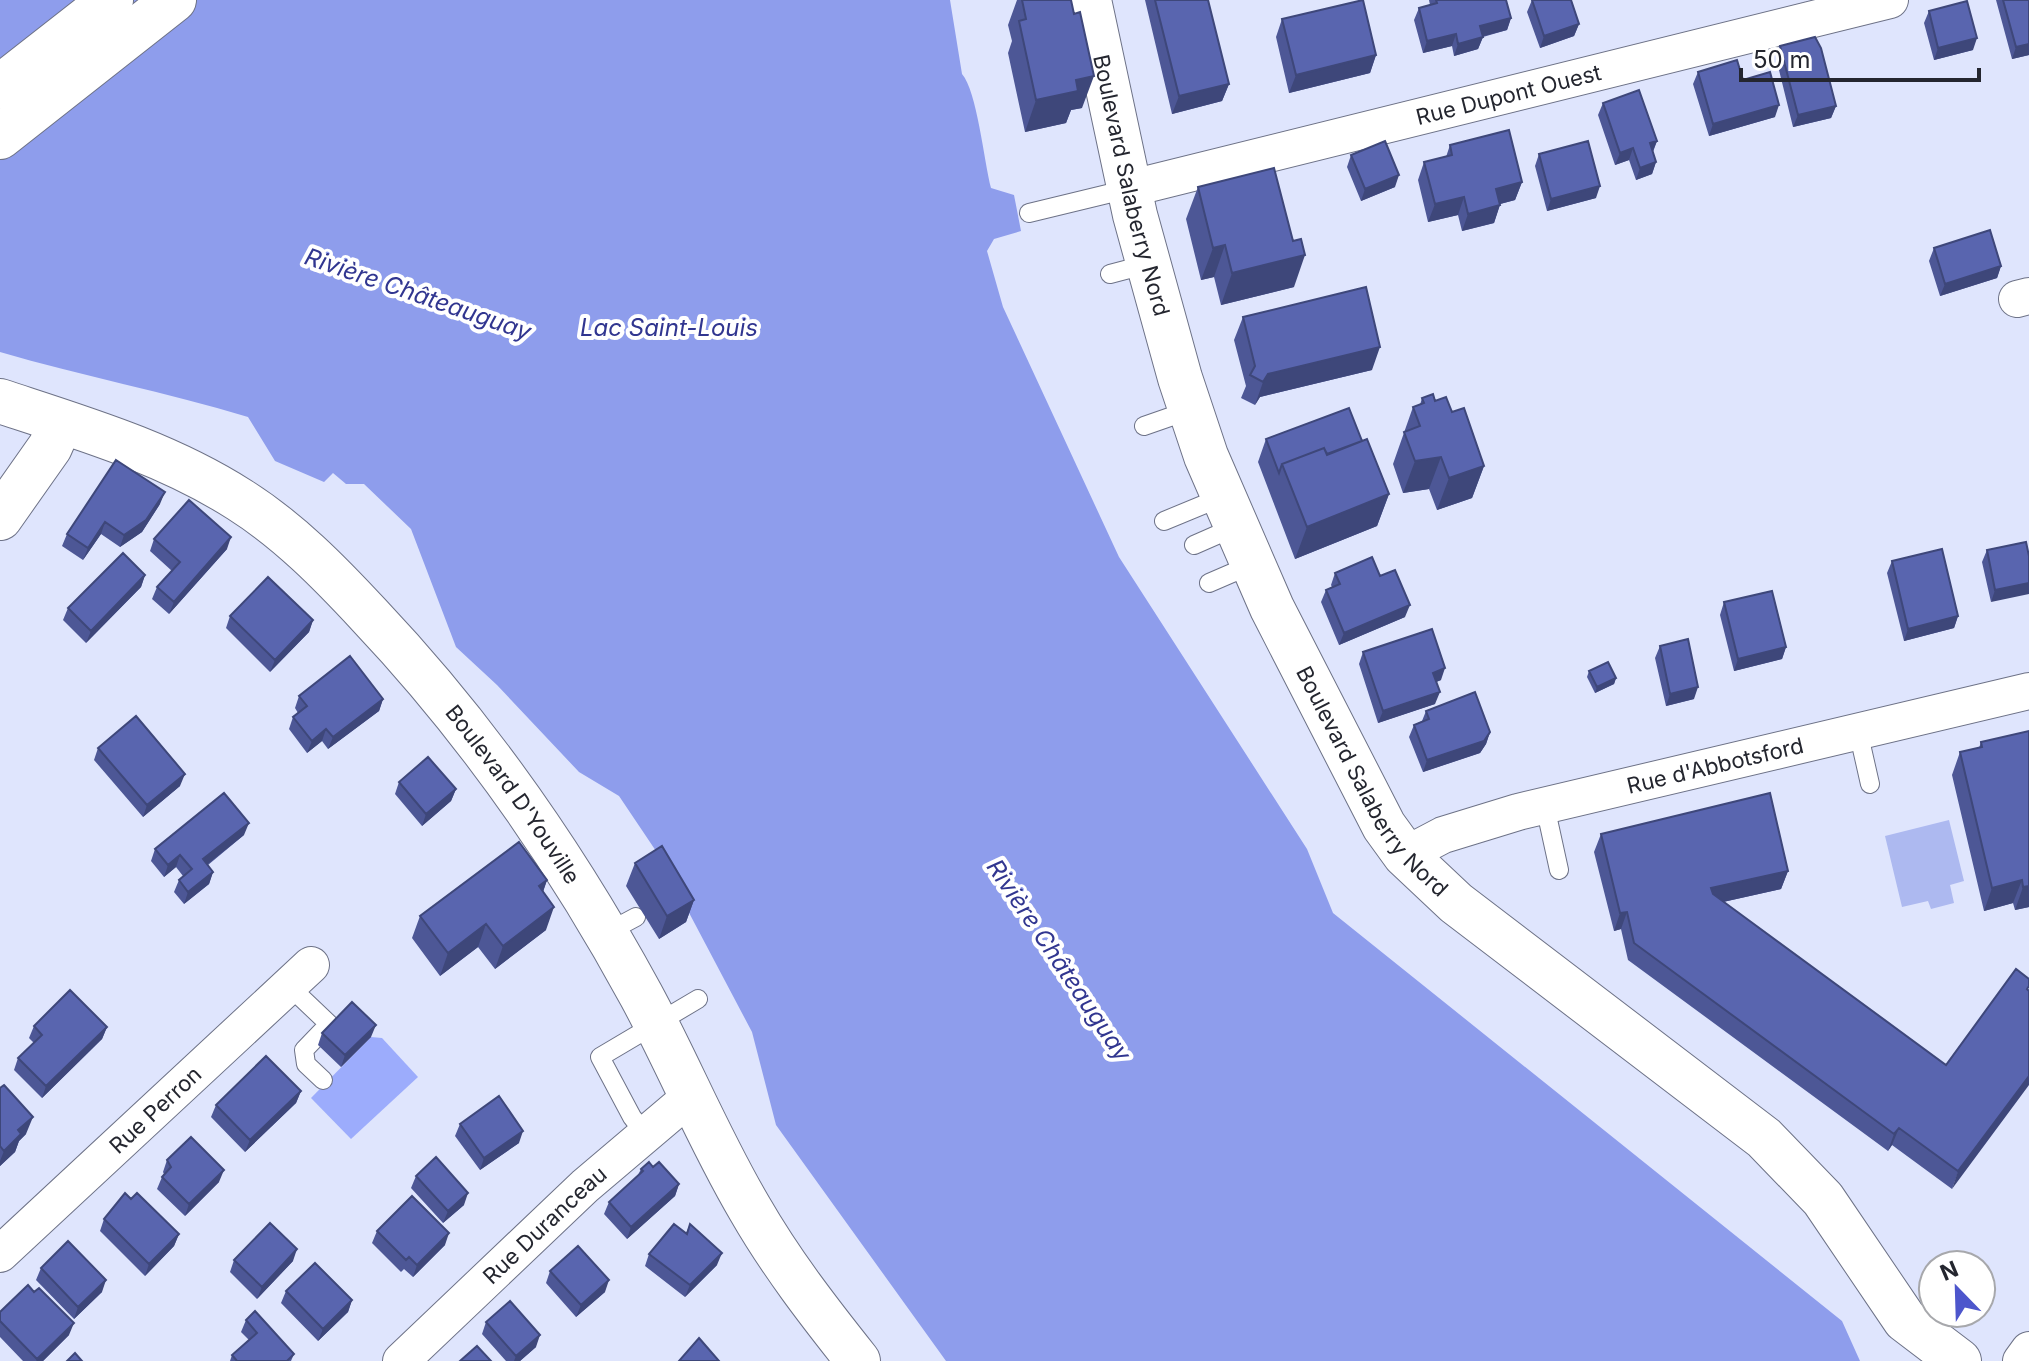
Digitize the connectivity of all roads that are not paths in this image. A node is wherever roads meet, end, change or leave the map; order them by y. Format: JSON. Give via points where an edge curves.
{"nodes":[{"id":1,"x":111,"y":0,"type":"edge"},
{"id":2,"x":174,"y":0,"type":"edge"},
{"id":3,"x":1089,"y":0,"type":"edge"},
{"id":4,"x":1890,"y":0,"type":"edge"},
{"id":5,"x":0,"y":87,"type":"edge"},
{"id":6,"x":0,"y":137,"type":"edge"},
{"id":7,"x":1128,"y":189,"type":"junction"},
{"id":8,"x":1029,"y":213,"type":"dead end"},
{"id":9,"x":0,"y":401,"type":"edge"},
{"id":10,"x":1190,"y":410,"type":"junction"},
{"id":11,"x":61,"y":422,"type":"junction"},
{"id":12,"x":1144,"y":426,"type":"dead end"},
{"id":13,"x":0,"y":518,"type":"edge"},
{"id":14,"x":1164,"y":521,"type":"dead end"},
{"id":15,"x":1237,"y":529,"type":"junction"},
{"id":16,"x":1194,"y":545,"type":"dead end"},
{"id":17,"x":1209,"y":583,"type":"dead end"},
{"id":18,"x":2029,"y":691,"type":"edge"},
{"id":19,"x":1858,"y":731,"type":"junction"},
{"id":20,"x":1870,"y":784,"type":"dead end"},
{"id":21,"x":1545,"y":806,"type":"junction"},
{"id":22,"x":1405,"y":855,"type":"junction"},
{"id":23,"x":1559,"y":870,"type":"dead end"},
{"id":24,"x":299,"y":975,"type":"joint"},
{"id":25,"x":698,"y":999,"type":"dead end"},
{"id":26,"x":655,"y":1021,"type":"junction"},
{"id":27,"x":323,"y":1080,"type":"dead end"},
{"id":28,"x":695,"y":1100,"type":"junction"},
{"id":29,"x":646,"y":1135,"type":"junction"},
{"id":30,"x":0,"y":1254,"type":"edge"},
{"id":31,"x":2029,"y":1350,"type":"edge"},
{"id":32,"x":401,"y":1361,"type":"edge"},
{"id":33,"x":858,"y":1361,"type":"edge"},
{"id":34,"x":1959,"y":1361,"type":"edge"},
{"id":35,"x":2021,"y":1361,"type":"edge"}],
"edges":[{"from":1,"to":5,"type":"street"},
{"from":2,"to":6,"type":"street"},
{"from":3,"to":7,"type":"street","name":"Boulevard Salaberry Nord"},
{"from":4,"to":7,"type":"street","name":"Rue Dupont Ouest"},
{"from":7,"to":8,"type":"lane"},
{"from":7,"to":10,"type":"street","name":"Boulevard Salaberry Nord","via":[[1129,269]]},
{"from":9,"to":11,"type":"street","name":"Boulevard D'Youville"},
{"from":10,"to":12,"type":"lane"},
{"from":10,"to":15,"type":"street","name":"Boulevard Salaberry Nord"},
{"from":11,"to":13,"type":"street","via":[[50,447]]},
{"from":11,"to":26,"type":"street","name":"Boulevard D'Youville","via":[[191,471],[273,522],[334,578],[398,646],[484,750],[557,853],[621,925]]},
{"from":14,"to":15,"type":"lane"},
{"from":15,"to":16,"type":"lane"},
{"from":15,"to":17,"type":"lane"},
{"from":15,"to":22,"type":"street","name":"Boulevard Salaberry Nord","via":[[1352,769]]},
{"from":18,"to":19,"type":"street","name":"Rue d'Abbotsford"},
{"from":19,"to":20,"type":"lane"},
{"from":19,"to":21,"type":"street","name":"Rue d'Abbotsford"},
{"from":21,"to":22,"type":"street","name":"Rue d'Abbotsford","via":[[1443,835]]},
{"from":21,"to":23,"type":"lane"},
{"from":22,"to":34,"type":"street","name":"Boulevard Salaberry Nord","via":[[1456,903],[1764,1138],[1823,1199],[1905,1320]]},
{"from":24,"to":27,"type":"lane","via":[[329,1024],[304,1050],[306,1064]]},
{"from":24,"to":30,"type":"street","name":"Rue Perron"},
{"from":25,"to":26,"type":"lane"},
{"from":26,"to":28,"type":"street","name":"Boulevard D'Youville"},
{"from":26,"to":29,"type":"lane","via":[[600,1057]]},
{"from":28,"to":29,"type":"street","name":"Rue Duranceau"},
{"from":28,"to":33,"type":"street","name":"Boulevard D'Youville","via":[[769,1242]]},
{"from":29,"to":32,"type":"street","name":"Rue Duranceau"},
{"from":31,"to":35,"type":"street"}]}
